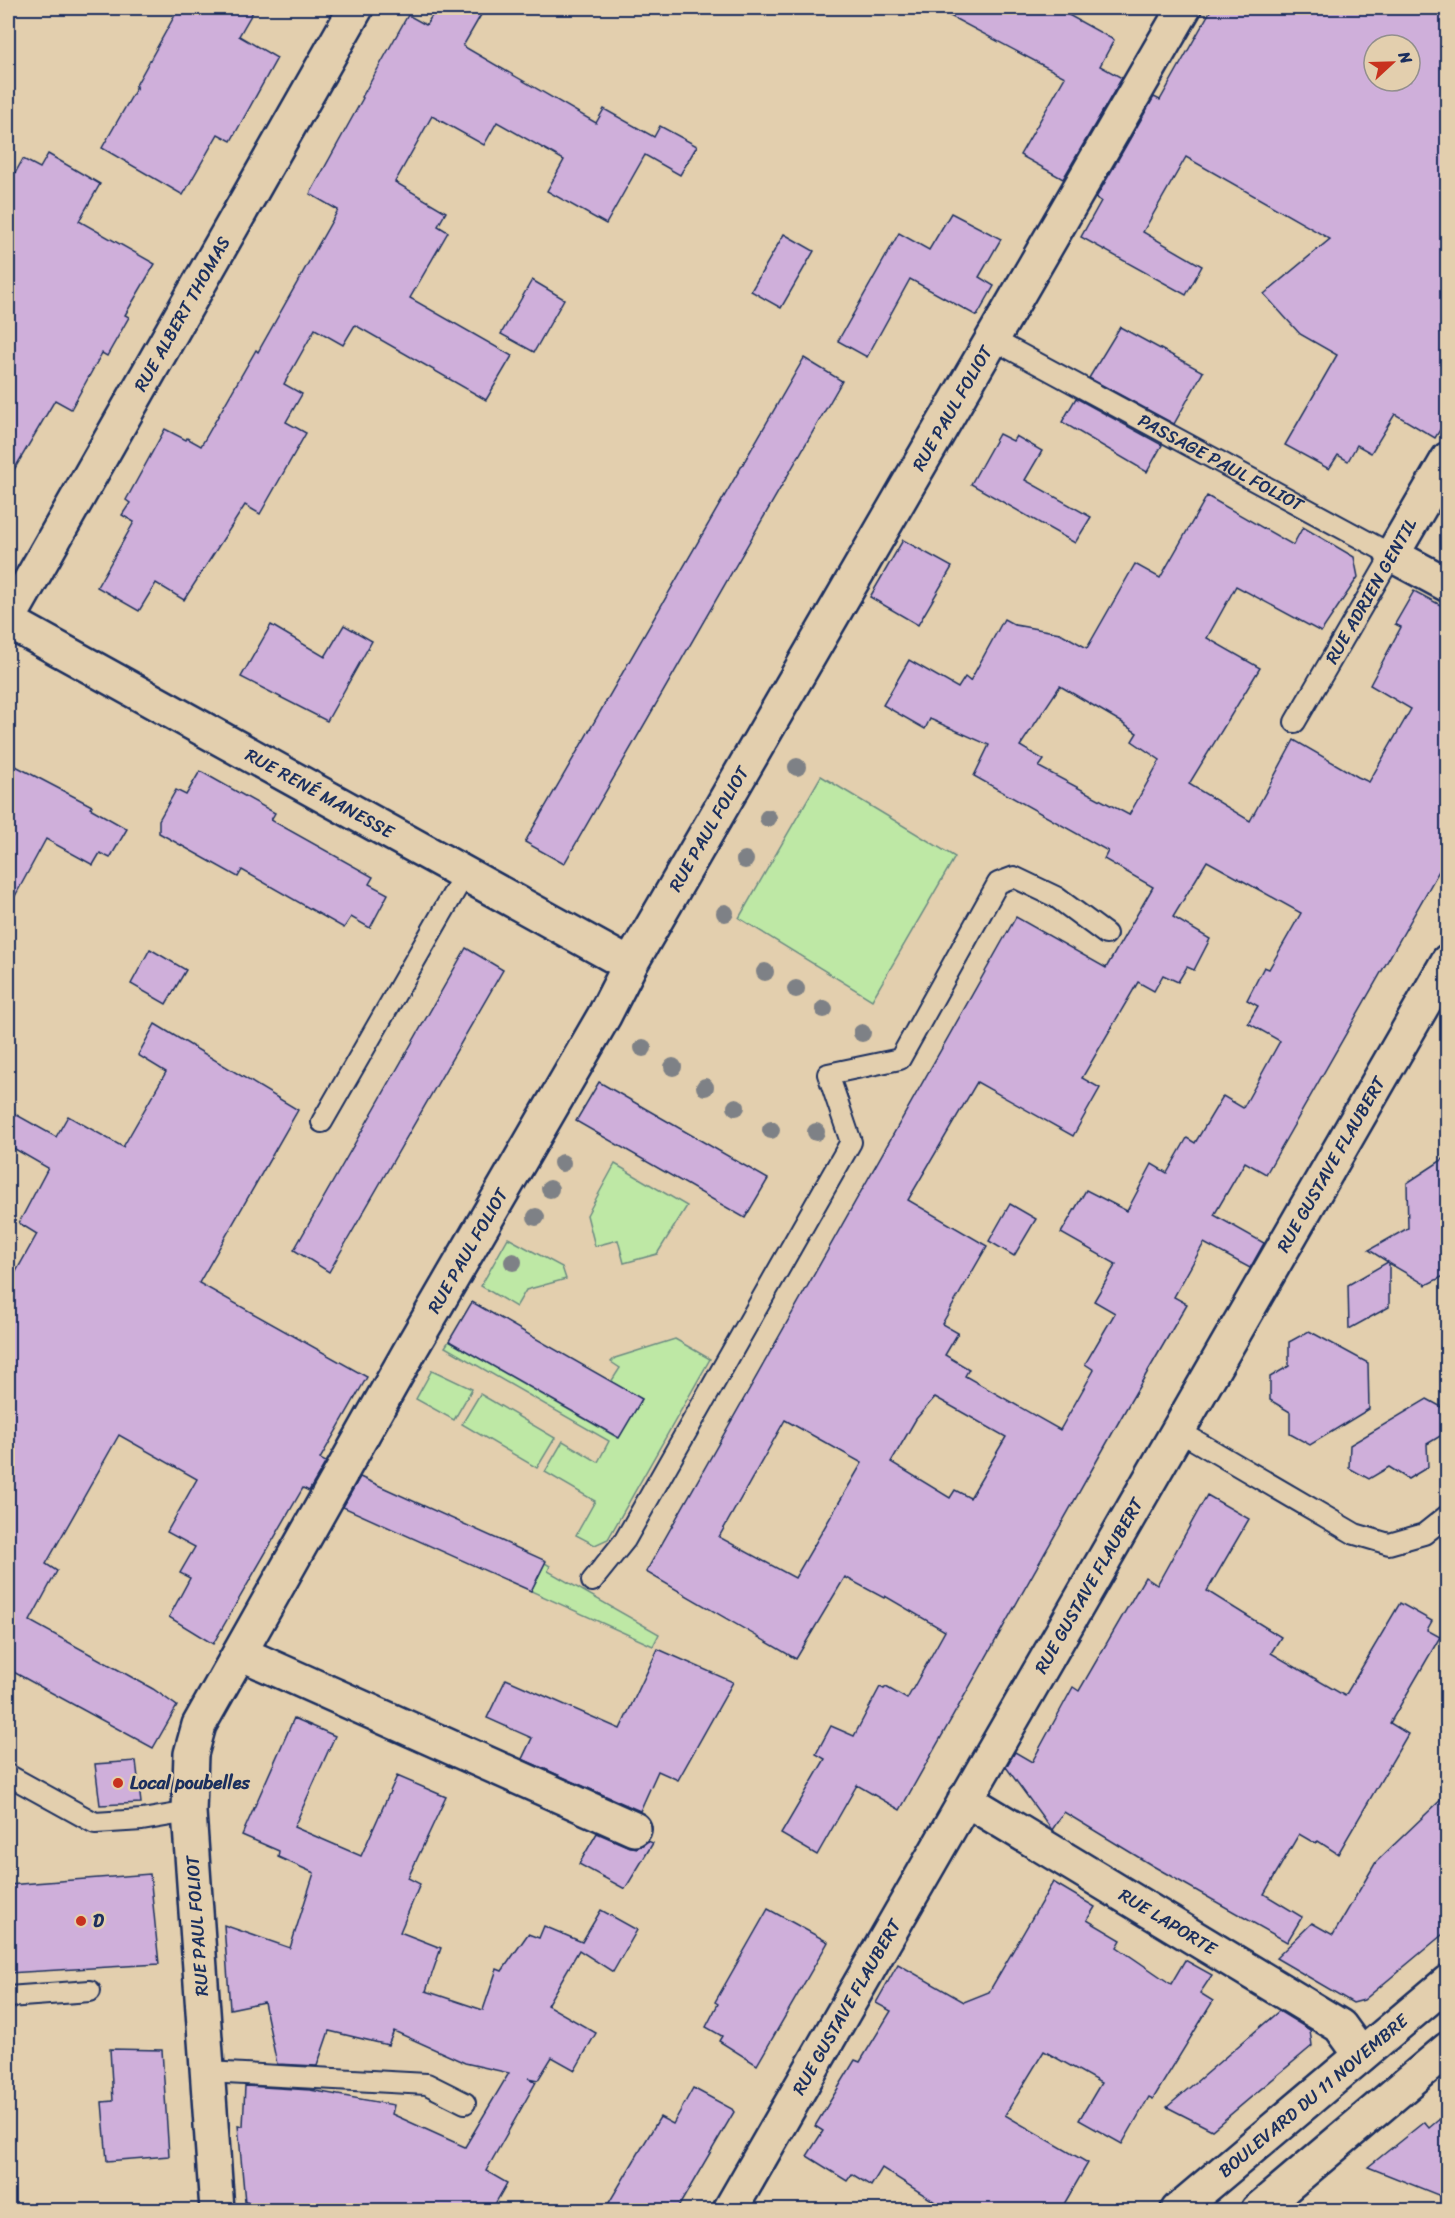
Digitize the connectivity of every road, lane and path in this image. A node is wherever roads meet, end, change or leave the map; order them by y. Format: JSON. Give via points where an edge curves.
{"nodes":[{"id":1,"x":356,"y":8,"type":"edge"},
{"id":2,"x":1184,"y":8,"type":"edge"},
{"id":3,"x":993,"y":339,"type":"junction"},
{"id":4,"x":1448,"y":459,"type":"edge"},
{"id":5,"x":1392,"y":555,"type":"junction"},
{"id":6,"x":1448,"y":585,"type":"edge"},
{"id":7,"x":8,"y":620,"type":"edge"},
{"id":8,"x":1295,"y":722,"type":"dead end"},
{"id":9,"x":464,"y":875,"type":"junction"},
{"id":10,"x":1106,"y":934,"type":"dead end"},
{"id":11,"x":1448,"y":961,"type":"edge"},
{"id":12,"x":630,"y":965,"type":"junction"},
{"id":13,"x":322,"y":1122,"type":"dead end"},
{"id":14,"x":1177,"y":1430,"type":"junction"},
{"id":15,"x":1448,"y":1515,"type":"edge"},
{"id":16,"x":592,"y":1581,"type":"dead end"},
{"id":17,"x":240,"y":1653,"type":"junction"},
{"id":18,"x":8,"y":1775,"type":"edge"},
{"id":19,"x":965,"y":1799,"type":"junction"},
{"id":20,"x":189,"y":1812,"type":"junction"},
{"id":21,"x":634,"y":1829,"type":"dead end"},
{"id":22,"x":1448,"y":1982,"type":"edge"},
{"id":23,"x":90,"y":1991,"type":"dead end"},
{"id":24,"x":8,"y":1997,"type":"edge"},
{"id":25,"x":1448,"y":2049,"type":"edge"},
{"id":26,"x":1361,"y":2055,"type":"junction"},
{"id":27,"x":207,"y":2072,"type":"junction"},
{"id":28,"x":465,"y":2103,"type":"dead end"},
{"id":29,"x":217,"y":2211,"type":"edge"},
{"id":30,"x":730,"y":2211,"type":"edge"},
{"id":31,"x":1179,"y":2211,"type":"edge"},
{"id":32,"x":1258,"y":2211,"type":"edge"}],
"edges":[{"from":1,"to":7,"type":"street","name":"RUE ALBERT THOMAS"},
{"from":2,"to":3,"type":"street","name":"RUE PAUL FOLIOT"},
{"from":3,"to":5,"type":"lane","name":"PASSAGE PAUL FOLIOT"},
{"from":3,"to":12,"type":"street","name":"RUE PAUL FOLIOT"},
{"from":4,"to":5,"type":"street","name":"RUE ADRIEN GENTIL"},
{"from":5,"to":6,"type":"street","name":"PASSAGE PAUL FOLIOT"},
{"from":5,"to":8,"type":"lane","name":"RUE ADRIEN GENTIL"},
{"from":7,"to":9,"type":"street","name":"RUE RENÉ MANESSE"},
{"from":9,"to":12,"type":"street","name":"RUE RENÉ MANESSE"},
{"from":9,"to":13,"type":"lane"},
{"from":10,"to":16,"type":"lane","via":[[1056,897],[1014,877],[998,883],[900,1059],[828,1074],[851,1142],[624,1540]]},
{"from":11,"to":14,"type":"street","name":"RUE GUSTAVE FLAUBERT"},
{"from":12,"to":17,"type":"street","name":"RUE PAUL FOLIOT"},
{"from":14,"to":15,"type":"lane","via":[[1355,1534],[1389,1544],[1424,1534]]},
{"from":14,"to":19,"type":"street","name":"RUE GUSTAVE FLAUBERT"},
{"from":17,"to":20,"type":"street","name":"RUE PAUL FOLIOT","via":[[199,1725],[191,1754]]},
{"from":17,"to":21,"type":"street"},
{"from":18,"to":20,"type":"lane","via":[[95,1823]]},
{"from":19,"to":26,"type":"street","name":"RUE LAPORTE","via":[[1340,2026]]},
{"from":19,"to":30,"type":"street","name":"RUE GUSTAVE FLAUBERT"},
{"from":20,"to":27,"type":"street","name":"RUE PAUL FOLIOT"},
{"from":22,"to":26,"type":"street","name":"BOULEVARD DU 11 NOVEMBRE"},
{"from":23,"to":24,"type":"lane"},
{"from":25,"to":32,"type":"street"},
{"from":26,"to":31,"type":"street","name":"BOULEVARD DU 11 NOVEMBRE"},
{"from":27,"to":28,"type":"lane","via":[[427,2084]]},
{"from":27,"to":29,"type":"street","name":"RUE PAUL FOLIOT"}]}
